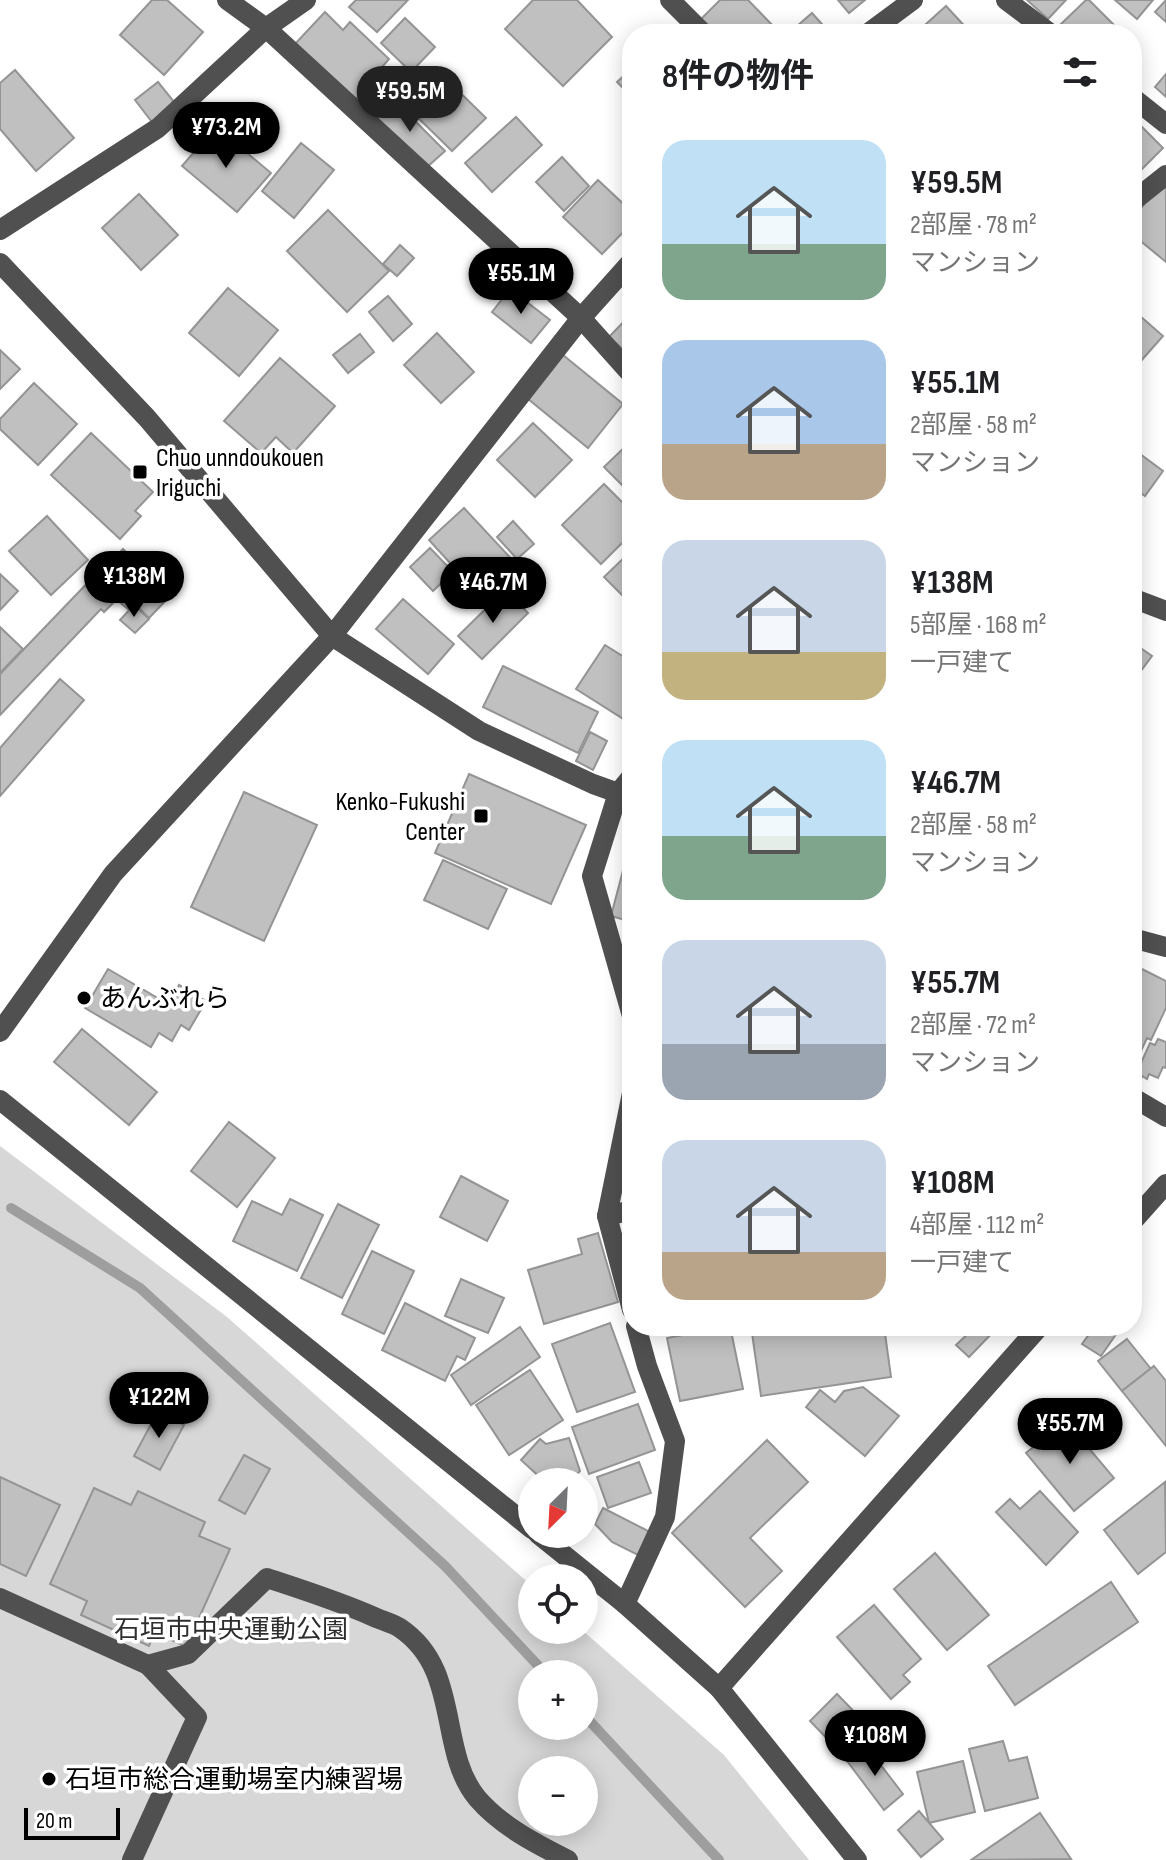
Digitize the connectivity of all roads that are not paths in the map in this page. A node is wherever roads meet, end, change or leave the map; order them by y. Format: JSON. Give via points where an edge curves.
{"nodes":[{"id":1,"x":227,"y":0,"type":"edge"},
{"id":2,"x":306,"y":0,"type":"edge"},
{"id":3,"x":670,"y":0,"type":"edge"},
{"id":4,"x":913,"y":0,"type":"edge"},
{"id":5,"x":1006,"y":0,"type":"edge"},
{"id":6,"x":694,"y":24,"type":"edge"},
{"id":7,"x":881,"y":24,"type":"edge"},
{"id":8,"x":1038,"y":24,"type":"edge"},
{"id":9,"x":266,"y":28,"type":"junction"},
{"id":10,"x":1142,"y":105,"type":"edge"},
{"id":11,"x":1166,"y":124,"type":"edge"},
{"id":12,"x":1166,"y":175,"type":"edge"},
{"id":13,"x":1142,"y":194,"type":"edge"},
{"id":14,"x":0,"y":230,"type":"edge"},
{"id":15,"x":0,"y":263,"type":"edge"},
{"id":16,"x":622,"y":272,"type":"edge"},
{"id":17,"x":581,"y":318,"type":"junction"},
{"id":18,"x":622,"y":364,"type":"edge"},
{"id":19,"x":1142,"y":602,"type":"edge"},
{"id":20,"x":1166,"y":611,"type":"edge"},
{"id":21,"x":332,"y":636,"type":"junction"},
{"id":22,"x":622,"y":794,"type":"edge"},
{"id":23,"x":622,"y":802,"type":"edge"},
{"id":24,"x":1142,"y":941,"type":"edge"},
{"id":25,"x":1166,"y":947,"type":"edge"},
{"id":26,"x":622,"y":981,"type":"edge"},
{"id":27,"x":0,"y":1032,"type":"edge"},
{"id":28,"x":0,"y":1100,"type":"edge"},
{"id":29,"x":1142,"y":1103,"type":"edge"},
{"id":30,"x":1166,"y":1117,"type":"edge"},
{"id":31,"x":622,"y":1142,"type":"edge"},
{"id":32,"x":1166,"y":1184,"type":"edge"},
{"id":33,"x":1142,"y":1211,"type":"edge"},
{"id":34,"x":622,"y":1212,"type":"edge"},
{"id":35,"x":607,"y":1216,"type":"junction"},
{"id":36,"x":622,"y":1272,"type":"edge"},
{"id":37,"x":639,"y":1336,"type":"edge"},
{"id":38,"x":1031,"y":1336,"type":"edge"},
{"id":39,"x":518,"y":1518,"type":"edge"},
{"id":40,"x":555,"y":1548,"type":"edge"},
{"id":41,"x":0,"y":1598,"type":"edge"},
{"id":42,"x":625,"y":1604,"type":"junction"},
{"id":43,"x":148,"y":1665,"type":"junction"},
{"id":44,"x":719,"y":1688,"type":"junction"},
{"id":45,"x":132,"y":1860,"type":"edge"},
{"id":46,"x":568,"y":1860,"type":"edge"},
{"id":47,"x":857,"y":1860,"type":"edge"}],
"edges":[{"from":1,"to":9,"type":"street"},
{"from":2,"to":9,"type":"street"},
{"from":3,"to":6,"type":"street"},
{"from":4,"to":7,"type":"street"},
{"from":5,"to":8,"type":"street"},
{"from":9,"to":14,"type":"street","via":[[158,128]]},
{"from":9,"to":17,"type":"street"},
{"from":10,"to":11,"type":"street"},
{"from":12,"to":13,"type":"street"},
{"from":15,"to":21,"type":"street","via":[[147,418]]},
{"from":16,"to":17,"type":"street"},
{"from":17,"to":18,"type":"street"},
{"from":17,"to":21,"type":"street"},
{"from":19,"to":20,"type":"street"},
{"from":21,"to":22,"type":"street","via":[[479,731]]},
{"from":21,"to":27,"type":"street","via":[[113,874]]},
{"from":23,"to":26,"type":"street","via":[[592,876]]},
{"from":24,"to":25,"type":"street"},
{"from":28,"to":39,"type":"street"},
{"from":29,"to":30,"type":"street"},
{"from":31,"to":35,"type":"street"},
{"from":32,"to":33,"type":"street"},
{"from":34,"to":35,"type":"street"},
{"from":35,"to":36,"type":"street"},
{"from":37,"to":42,"type":"street","via":[[675,1441],[665,1517]]},
{"from":38,"to":44,"type":"street"},
{"from":40,"to":42,"type":"street"},
{"from":41,"to":43,"type":"street"},
{"from":42,"to":44,"type":"street"},
{"from":43,"to":45,"type":"street","via":[[197,1717]]},
{"from":43,"to":46,"type":"street","via":[[188,1654],[267,1578],[400,1628],[427,1655],[444,1691],[460,1766],[476,1797],[513,1830]]},
{"from":44,"to":47,"type":"street"}]}
